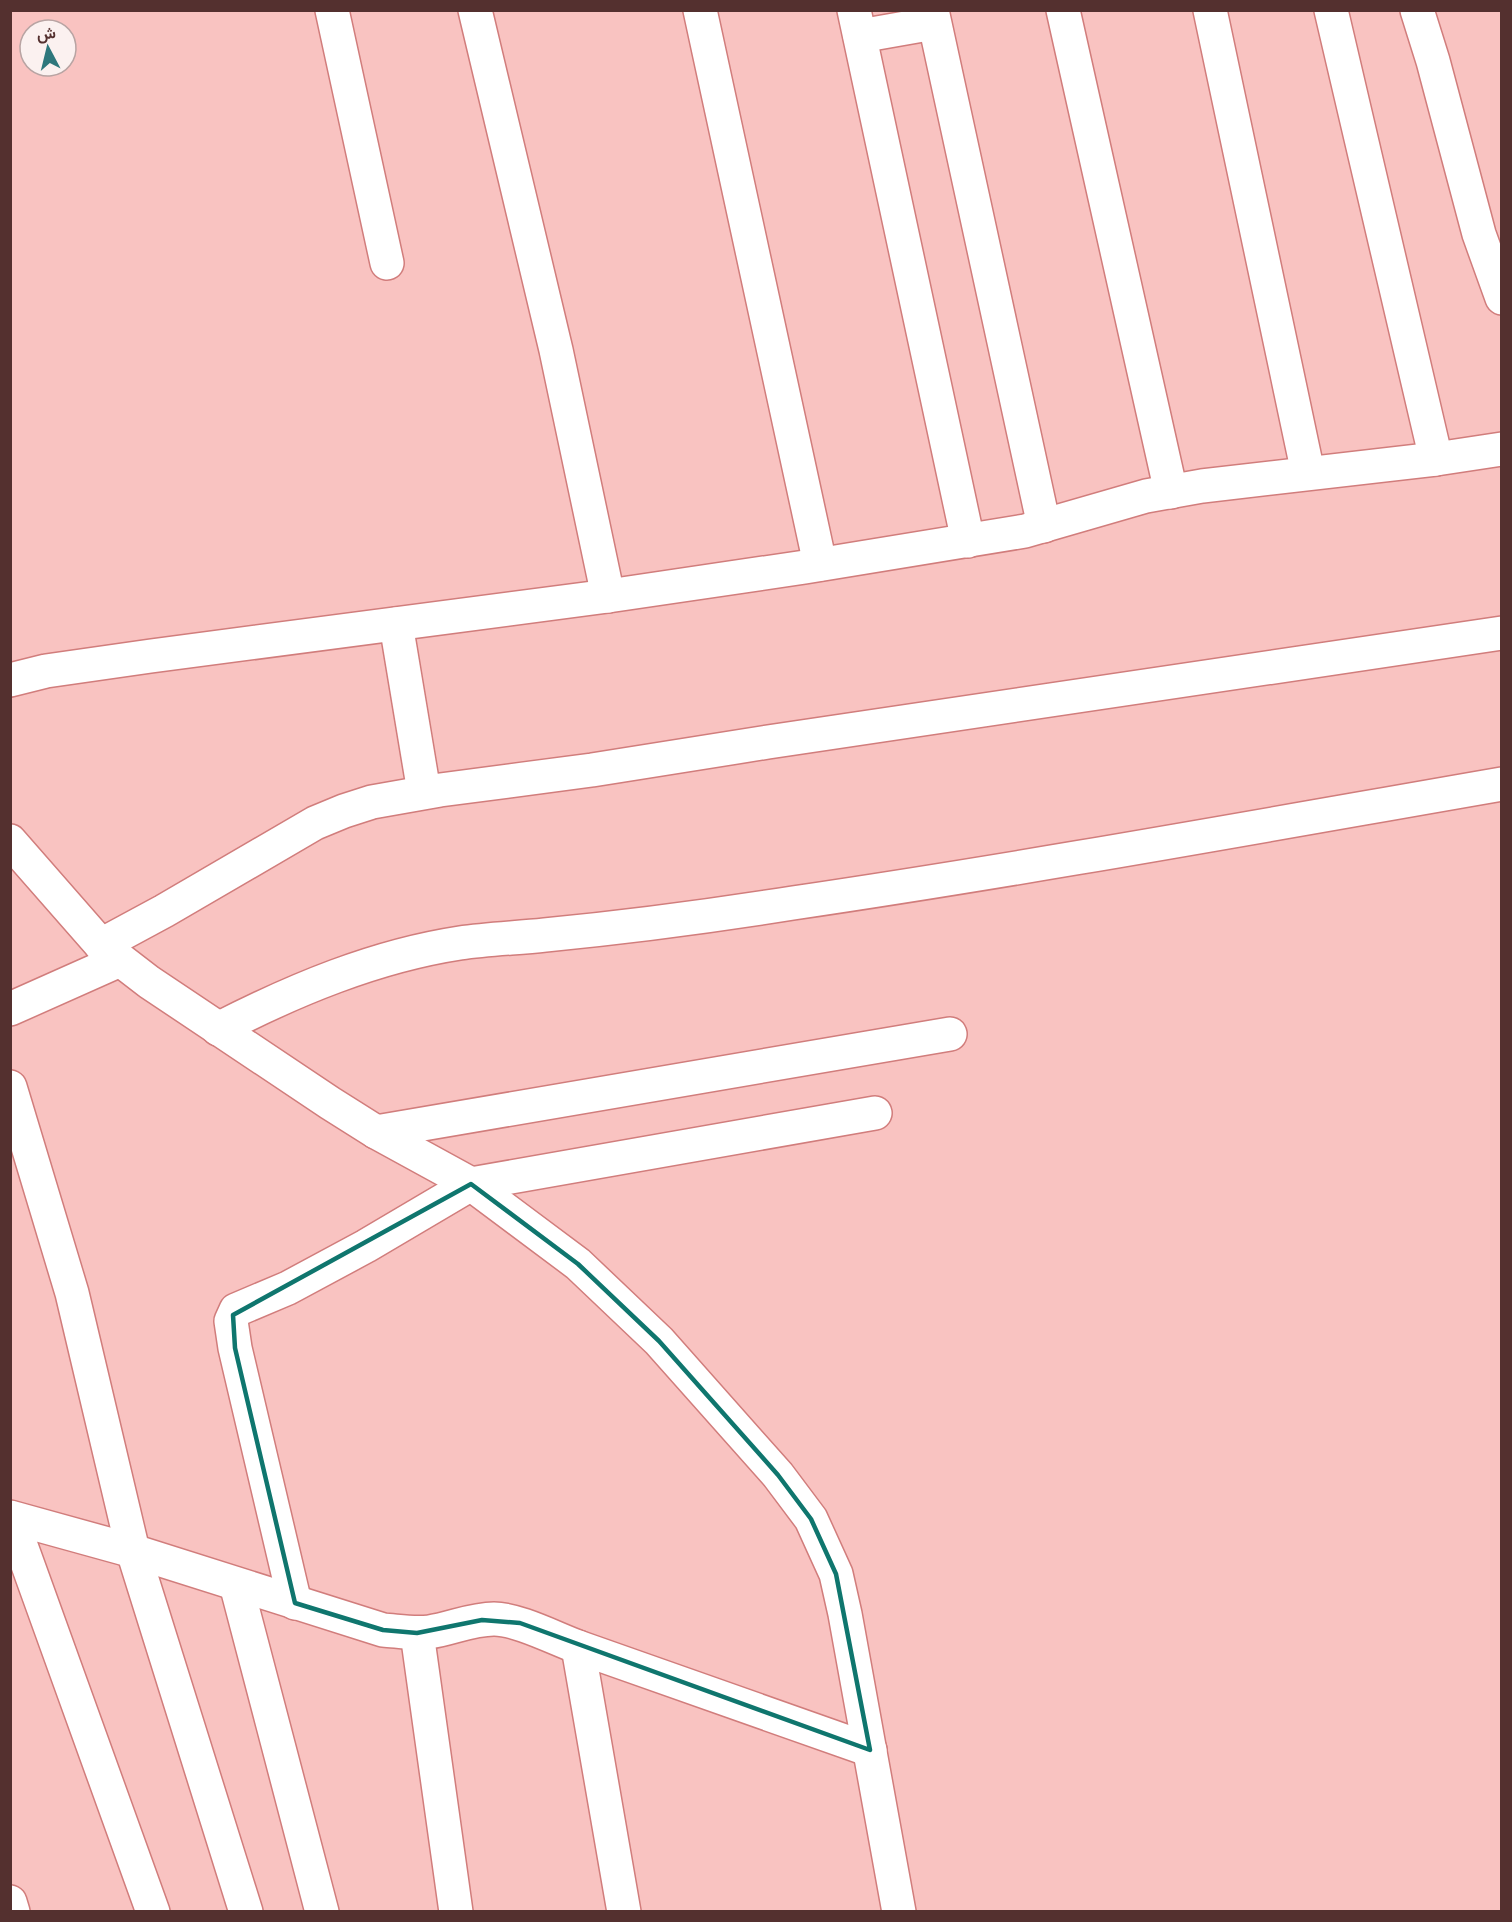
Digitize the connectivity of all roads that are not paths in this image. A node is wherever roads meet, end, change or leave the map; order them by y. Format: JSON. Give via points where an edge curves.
{"nodes":[{"id":1,"x":332,"y":10,"type":"edge"},
{"id":2,"x":476,"y":10,"type":"edge"},
{"id":3,"x":700,"y":10,"type":"edge"},
{"id":4,"x":1063,"y":10,"type":"edge"},
{"id":5,"x":1210,"y":10,"type":"edge"},
{"id":6,"x":1331,"y":10,"type":"edge"},
{"id":7,"x":1417,"y":10,"type":"edge"},
{"id":8,"x":933,"y":17,"type":"edge"},
{"id":9,"x":857,"y":23,"type":"edge"},
{"id":10,"x":387,"y":263,"type":"dead end"},
{"id":11,"x":1502,"y":298,"type":"edge"},
{"id":12,"x":1502,"y":449,"type":"edge"},
{"id":13,"x":1436,"y":459,"type":"junction"},
{"id":14,"x":1308,"y":472,"type":"junction"},
{"id":15,"x":1171,"y":492,"type":"junction"},
{"id":16,"x":1044,"y":525,"type":"junction"},
{"id":17,"x":968,"y":541,"type":"junction"},
{"id":18,"x":820,"y":564,"type":"junction"},
{"id":19,"x":608,"y":596,"type":"junction"},
{"id":20,"x":396,"y":624,"type":"junction"},
{"id":21,"x":1502,"y":633,"type":"edge"},
{"id":22,"x":10,"y":680,"type":"edge"},
{"id":23,"x":1502,"y":784,"type":"edge"},
{"id":24,"x":424,"y":792,"type":"junction"},
{"id":25,"x":10,"y":841,"type":"edge"},
{"id":26,"x":111,"y":952,"type":"junction"},
{"id":27,"x":10,"y":1009,"type":"edge"},
{"id":28,"x":219,"y":1029,"type":"junction"},
{"id":29,"x":950,"y":1034,"type":"dead end"},
{"id":30,"x":10,"y":1087,"type":"edge"},
{"id":31,"x":875,"y":1113,"type":"dead end"},
{"id":32,"x":376,"y":1131,"type":"junction"},
{"id":33,"x":471,"y":1184,"type":"junction"},
{"id":34,"x":11,"y":1517,"type":"edge"},
{"id":35,"x":134,"y":1551,"type":"junction"},
{"id":36,"x":236,"y":1584,"type":"junction"},
{"id":37,"x":295,"y":1603,"type":"junction"},
{"id":38,"x":417,"y":1633,"type":"junction"},
{"id":39,"x":578,"y":1647,"type":"junction"},
{"id":40,"x":870,"y":1750,"type":"junction"},
{"id":41,"x":10,"y":1902,"type":"edge"},
{"id":42,"x":14,"y":1911,"type":"edge"},
{"id":43,"x":153,"y":1911,"type":"edge"},
{"id":44,"x":246,"y":1911,"type":"edge"},
{"id":45,"x":322,"y":1911,"type":"edge"},
{"id":46,"x":456,"y":1911,"type":"edge"},
{"id":47,"x":624,"y":1911,"type":"edge"},
{"id":48,"x":899,"y":1911,"type":"edge"}],
"edges":[{"from":1,"to":10,"type":"street"},
{"from":2,"to":19,"type":"street"},
{"from":3,"to":18,"type":"street"},
{"from":4,"to":15,"type":"street"},
{"from":5,"to":14,"type":"street"},
{"from":6,"to":13,"type":"street"},
{"from":7,"to":11,"type":"street","via":[[1479,234]]},
{"from":8,"to":9,"type":"street"},
{"from":8,"to":16,"type":"street"},
{"from":9,"to":17,"type":"street"},
{"from":12,"to":13,"type":"street"},
{"from":13,"to":14,"type":"street"},
{"from":14,"to":15,"type":"street"},
{"from":15,"to":16,"type":"street"},
{"from":16,"to":17,"type":"street"},
{"from":17,"to":18,"type":"street"},
{"from":18,"to":19,"type":"street"},
{"from":19,"to":20,"type":"street"},
{"from":20,"to":22,"type":"street","via":[[46,671]]},
{"from":20,"to":24,"type":"street"},
{"from":21,"to":24,"type":"street"},
{"from":23,"to":28,"type":"street","via":[[727,914],[459,943],[350,971]]},
{"from":24,"to":26,"type":"street","via":[[372,802],[315,823],[164,911]]},
{"from":25,"to":26,"type":"street"},
{"from":26,"to":27,"type":"street"},
{"from":26,"to":28,"type":"street"},
{"from":28,"to":32,"type":"street"},
{"from":29,"to":32,"type":"street"},
{"from":30,"to":35,"type":"street","via":[[72,1293]]},
{"from":31,"to":33,"type":"street"},
{"from":32,"to":33,"type":"street"},
{"from":33,"to":37,"type":"street","via":[[356,1251],[288,1288],[236,1310],[233,1315],[234,1348]]},
{"from":33,"to":40,"type":"street","via":[[578,1264],[659,1341],[778,1475],[811,1519],[836,1574]]},
{"from":34,"to":35,"type":"street"},
{"from":34,"to":43,"type":"street"},
{"from":35,"to":36,"type":"street"},
{"from":35,"to":44,"type":"street"},
{"from":36,"to":37,"type":"street"},
{"from":36,"to":45,"type":"street"},
{"from":37,"to":38,"type":"street","via":[[382,1630]]},
{"from":38,"to":39,"type":"street","via":[[496,1619],[520,1623]]},
{"from":38,"to":46,"type":"street"},
{"from":39,"to":40,"type":"street"},
{"from":39,"to":47,"type":"street"},
{"from":40,"to":48,"type":"street"},
{"from":41,"to":42,"type":"street"}]}
